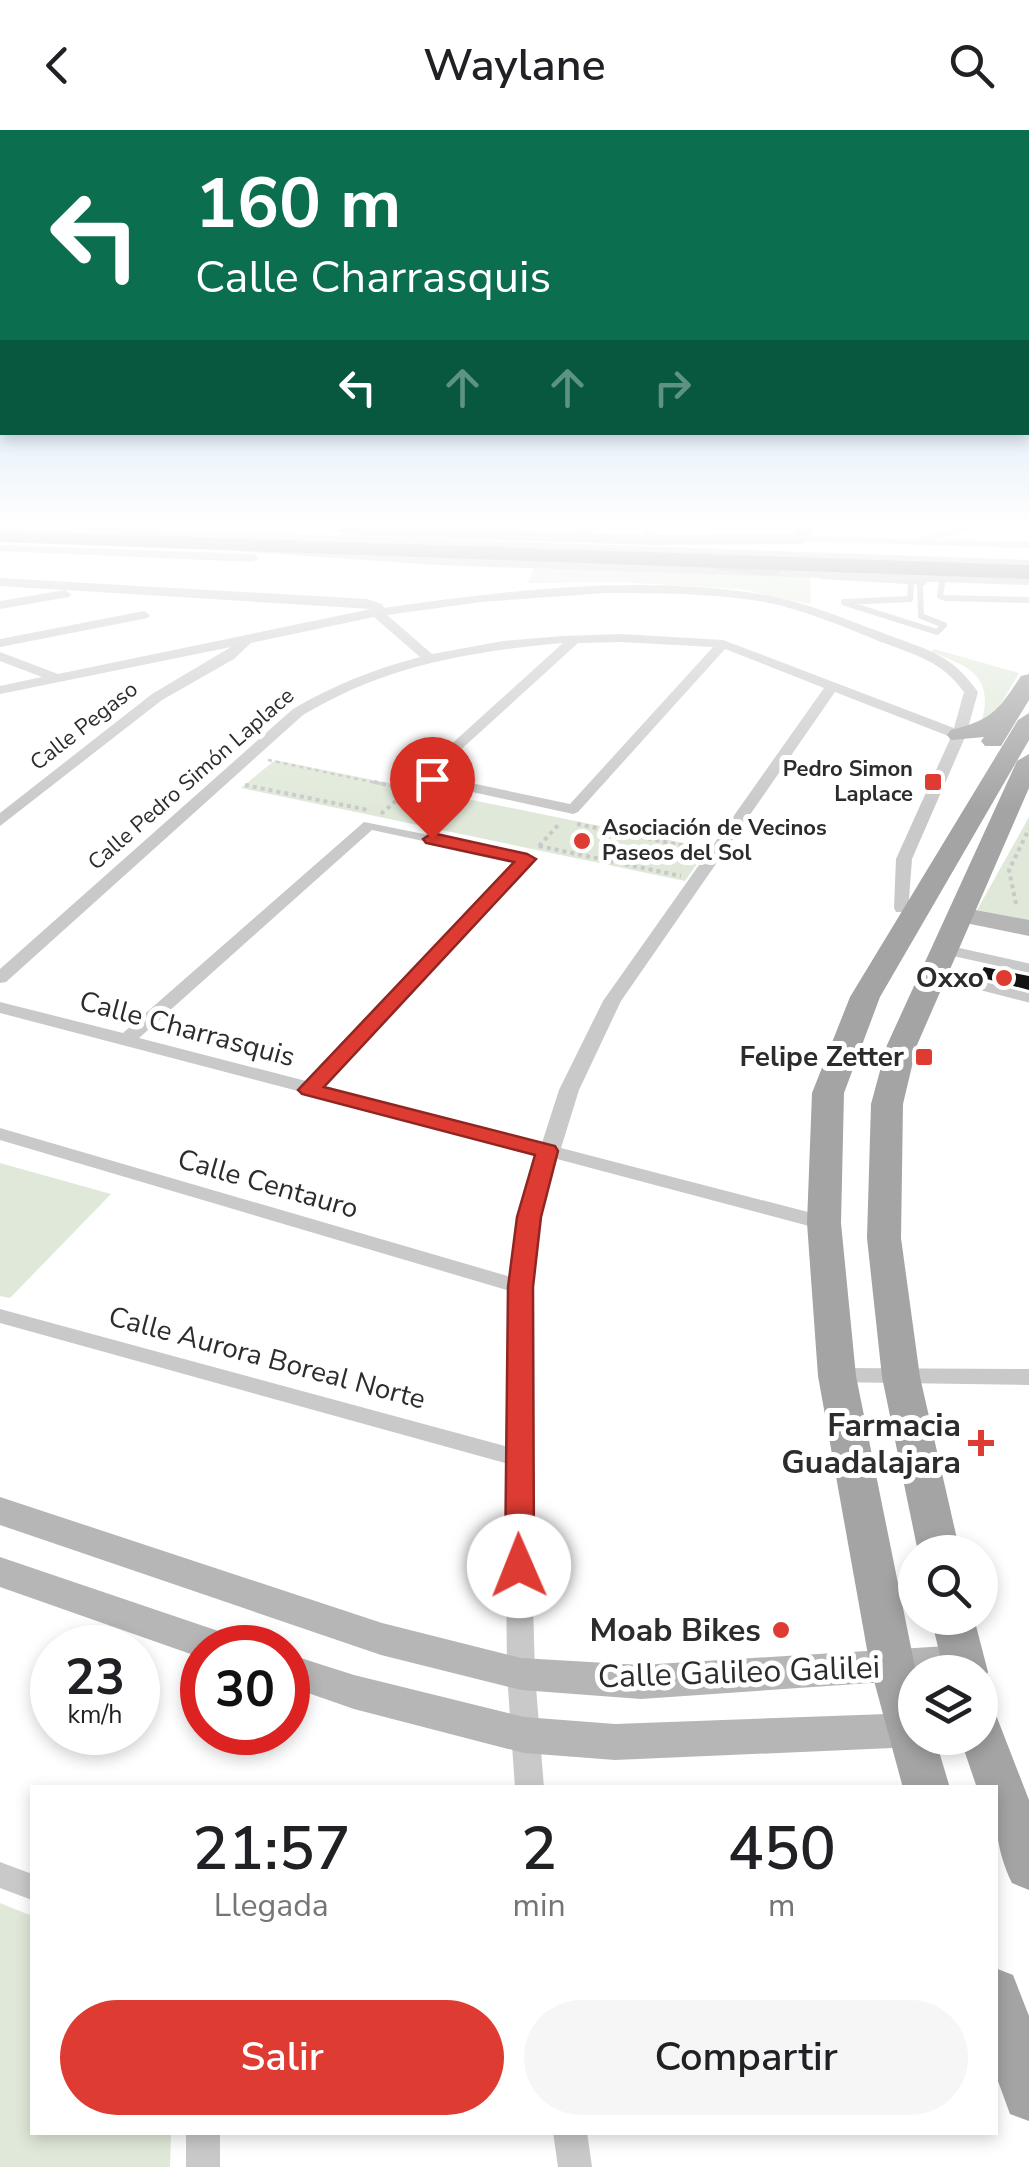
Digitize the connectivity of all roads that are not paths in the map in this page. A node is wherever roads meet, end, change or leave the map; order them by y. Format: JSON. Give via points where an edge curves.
{"nodes":[{"id":1,"x":119,"y":620,"type":"edge"},
{"id":2,"x":340,"y":620,"type":"edge"},
{"id":3,"x":386,"y":620,"type":"edge"},
{"id":4,"x":833,"y":620,"type":"edge"},
{"id":5,"x":901,"y":620,"type":"edge"},
{"id":6,"x":931,"y":620,"type":"edge"},
{"id":7,"x":248,"y":637,"type":"junction"},
{"id":8,"x":574,"y":640,"type":"junction"},
{"id":9,"x":0,"y":644,"type":"edge"},
{"id":10,"x":724,"y":644,"type":"junction"},
{"id":11,"x":0,"y":656,"type":"edge"},
{"id":12,"x":430,"y":659,"type":"junction"},
{"id":13,"x":58,"y":678,"type":"junction"},
{"id":14,"x":1029,"y":681,"type":"edge"},
{"id":15,"x":831,"y":687,"type":"junction"},
{"id":16,"x":0,"y":690,"type":"edge"},
{"id":17,"x":1018,"y":718,"type":"edge"},
{"id":18,"x":960,"y":735,"type":"junction"},
{"id":19,"x":1019,"y":766,"type":"edge"},
{"id":20,"x":1027,"y":815,"type":"edge"},
{"id":21,"x":0,"y":820,"type":"edge"},
{"id":22,"x":975,"y":884,"type":"junction"},
{"id":23,"x":902,"y":908,"type":"junction"},
{"id":24,"x":960,"y":915,"type":"junction"},
{"id":25,"x":1023,"y":918,"type":"edge"},
{"id":26,"x":899,"y":938,"type":"junction"},
{"id":27,"x":939,"y":962,"type":"junction"},
{"id":28,"x":1029,"y":968,"type":"edge"},
{"id":29,"x":0,"y":978,"type":"edge"},
{"id":30,"x":1029,"y":998,"type":"edge"},
{"id":31,"x":0,"y":1006,"type":"edge"},
{"id":32,"x":125,"y":1041,"type":"junction"},
{"id":33,"x":309,"y":1090,"type":"junction"},
{"id":34,"x":0,"y":1134,"type":"edge"},
{"id":35,"x":547,"y":1151,"type":"junction"},
{"id":36,"x":824,"y":1223,"type":"junction"},
{"id":37,"x":520,"y":1287,"type":"junction"},
{"id":38,"x":0,"y":1316,"type":"edge"},
{"id":39,"x":837,"y":1376,"type":"junction"},
{"id":40,"x":901,"y":1377,"type":"junction"},
{"id":41,"x":1029,"y":1377,"type":"edge"},
{"id":42,"x":517,"y":1458,"type":"junction"},
{"id":43,"x":0,"y":1511,"type":"edge"},
{"id":44,"x":935,"y":1535,"type":"edge"},
{"id":45,"x":0,"y":1572,"type":"edge"},
{"id":46,"x":180,"y":1634,"type":"edge"},
{"id":47,"x":892,"y":1666,"type":"junction"},
{"id":48,"x":898,"y":1666,"type":"edge"},
{"id":49,"x":521,"y":1674,"type":"junction"},
{"id":50,"x":310,"y":1677,"type":"edge"},
{"id":51,"x":898,"y":1685,"type":"edge"},
{"id":52,"x":898,"y":1731,"type":"edge"},
{"id":53,"x":524,"y":1735,"type":"junction"},
{"id":54,"x":919,"y":1755,"type":"edge"},
{"id":55,"x":989,"y":1755,"type":"edge"},
{"id":56,"x":530,"y":1785,"type":"edge"},
{"id":57,"x":927,"y":1785,"type":"edge"},
{"id":58,"x":1029,"y":1868,"type":"edge"},
{"id":59,"x":0,"y":1875,"type":"edge"},
{"id":60,"x":30,"y":1887,"type":"edge"},
{"id":61,"x":998,"y":2001,"type":"edge"},
{"id":62,"x":1029,"y":2094,"type":"edge"},
{"id":63,"x":203,"y":2135,"type":"edge"},
{"id":64,"x":570,"y":2135,"type":"edge"},
{"id":65,"x":202,"y":2167,"type":"edge"},
{"id":66,"x":575,"y":2167,"type":"edge"}],
"edges":[{"from":1,"to":9,"type":"street"},
{"from":2,"to":7,"type":"street"},
{"from":3,"to":12,"type":"street"},
{"from":4,"to":18,"type":"street","via":[[956,671],[970,692]]},
{"from":5,"to":6,"type":"lane","via":[[937,632],[944,625]]},
{"from":7,"to":13,"type":"street"},
{"from":7,"to":21,"type":"street","name":"Calle Pegaso","via":[[230,656],[157,697]]},
{"from":8,"to":10,"type":"street","name":"Calle Pedro Simón Laplace"},
{"from":8,"to":10,"type":"street","via":[[428,778],[573,808]]},
{"from":8,"to":12,"type":"street","name":"Calle Pedro Simón Laplace"},
{"from":10,"to":15,"type":"street","name":"Calle Pedro Simón Laplace"},
{"from":11,"to":13,"type":"street"},
{"from":12,"to":29,"type":"street","name":"Calle Pedro Simón Laplace","via":[[378,672],[312,701]]},
{"from":13,"to":16,"type":"street"},
{"from":14,"to":17,"type":"main road"},
{"from":15,"to":18,"type":"street","name":"Calle Pedro Simón Laplace"},
{"from":15,"to":35,"type":"street","via":[[612,1001]]},
{"from":17,"to":18,"type":"main road"},
{"from":17,"to":19,"type":"main road"},
{"from":17,"to":23,"type":"main road"},
{"from":18,"to":23,"type":"street","via":[[904,859]]},
{"from":19,"to":22,"type":"main road"},
{"from":19,"to":26,"type":"main road"},
{"from":20,"to":22,"type":"main road"},
{"from":22,"to":24,"type":"main road"},
{"from":23,"to":26,"type":"main road"},
{"from":24,"to":25,"type":"main road"},
{"from":24,"to":27,"type":"main road"},
{"from":26,"to":36,"type":"main road","via":[[865,997],[828,1093]]},
{"from":27,"to":28,"type":"lane"},
{"from":27,"to":30,"type":"lane"},
{"from":27,"to":40,"type":"main road","via":[[902,1045],[887,1104],[884,1238]]},
{"from":31,"to":32,"type":"street","name":"Calle Charrasquis"},
{"from":32,"to":33,"type":"street","name":"Calle Charrasquis"},
{"from":32,"to":33,"type":"street","via":[[369,825],[527,859]]},
{"from":33,"to":35,"type":"street","name":"Calle Charrasquis"},
{"from":34,"to":37,"type":"street","name":"Calle Centauro"},
{"from":35,"to":36,"type":"street","name":"Calle Charrasquis"},
{"from":35,"to":37,"type":"street"},
{"from":36,"to":39,"type":"main road"},
{"from":37,"to":42,"type":"street"},
{"from":38,"to":42,"type":"street","name":"Calle Aurora Boreal Norte"},
{"from":39,"to":40,"type":"street"},
{"from":39,"to":47,"type":"main road"},
{"from":40,"to":41,"type":"street"},
{"from":40,"to":44,"type":"main road"},
{"from":42,"to":49,"type":"street"},
{"from":43,"to":49,"type":"main road","name":"Calle Galileo Galilei","via":[[381,1639]]},
{"from":45,"to":46,"type":"main road"},
{"from":47,"to":48,"type":"main road","name":"Calle Galileo Galilei"},
{"from":47,"to":49,"type":"main road","name":"Calle Galileo Galilei","via":[[641,1682]]},
{"from":47,"to":51,"type":"main road"},
{"from":49,"to":53,"type":"street"},
{"from":50,"to":53,"type":"main road"},
{"from":52,"to":53,"type":"main road","via":[[615,1742]]},
{"from":53,"to":56,"type":"street"},
{"from":54,"to":57,"type":"main road"},
{"from":55,"to":58,"type":"main road"},
{"from":59,"to":60,"type":"street"},
{"from":61,"to":62,"type":"main road"},
{"from":63,"to":65,"type":"street"},
{"from":64,"to":66,"type":"street"}]}
